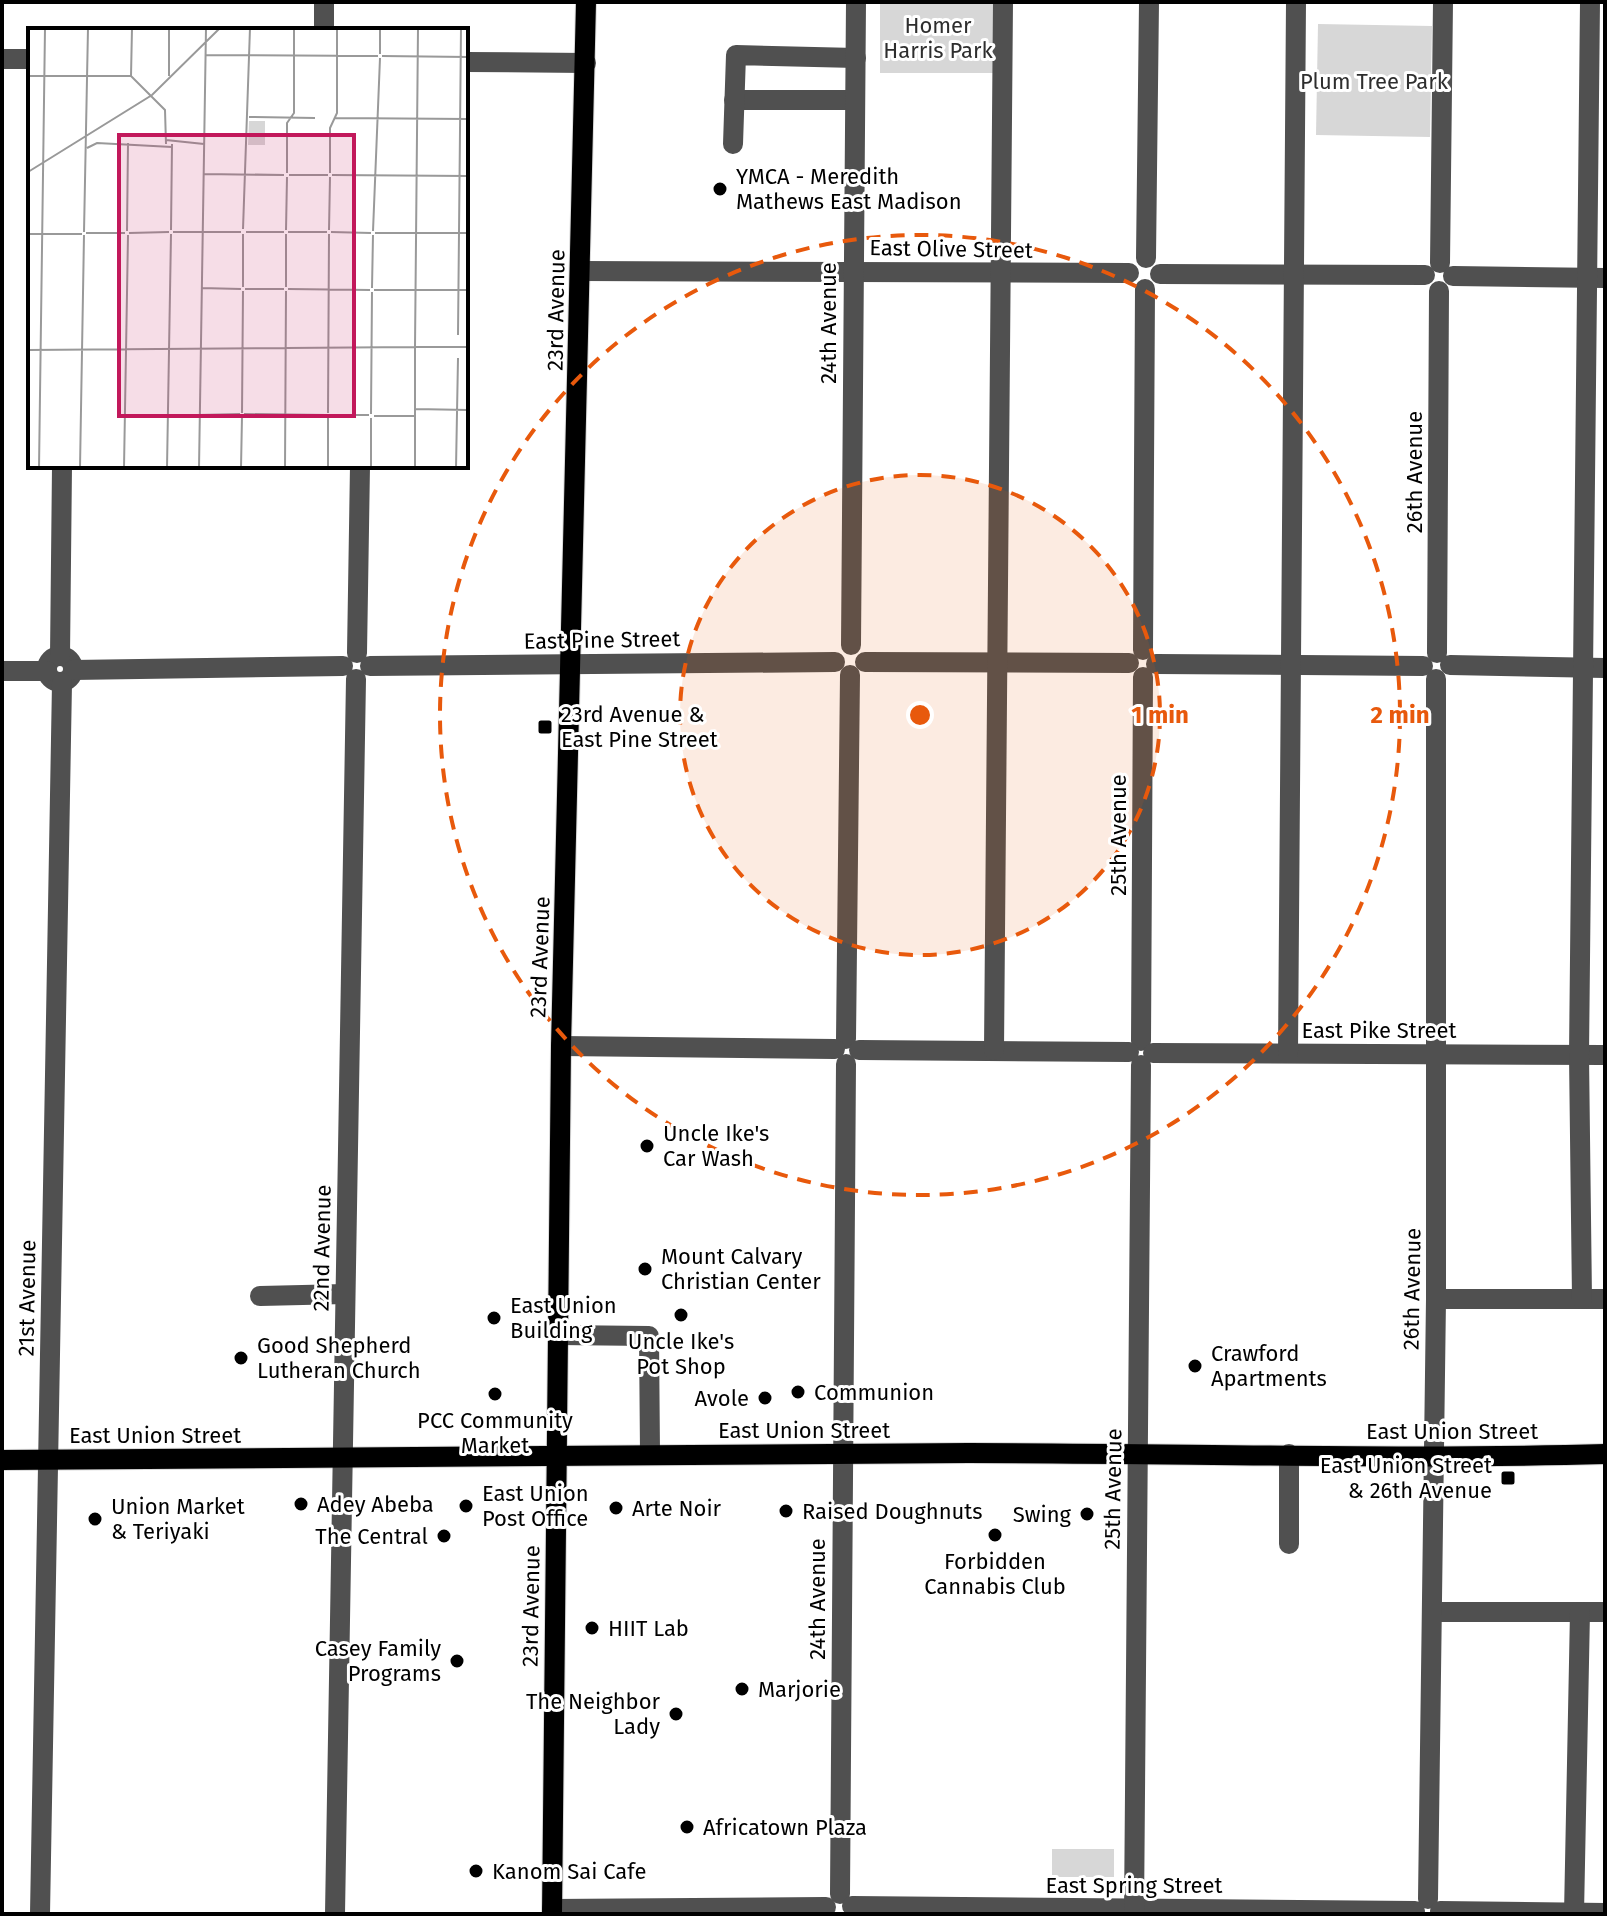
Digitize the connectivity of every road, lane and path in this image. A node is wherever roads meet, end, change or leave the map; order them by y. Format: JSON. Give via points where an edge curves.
{"nodes":[{"id":1,"x":324,"y":2,"type":"edge"},
{"id":2,"x":586,"y":2,"type":"edge"},
{"id":3,"x":856,"y":2,"type":"edge"},
{"id":4,"x":1003,"y":2,"type":"edge"},
{"id":5,"x":1149,"y":2,"type":"edge"},
{"id":6,"x":1296,"y":2,"type":"edge"},
{"id":7,"x":1443,"y":2,"type":"edge"},
{"id":8,"x":1590,"y":2,"type":"edge"},
{"id":9,"x":324,"y":28,"type":"edge"},
{"id":10,"x":856,"y":58,"type":"junction"},
{"id":11,"x":2,"y":59,"type":"edge"},
{"id":12,"x":28,"y":59,"type":"edge"},
{"id":13,"x":468,"y":62,"type":"edge"},
{"id":14,"x":586,"y":63,"type":"junction"},
{"id":15,"x":734,"y":100,"type":"junction"},
{"id":16,"x":854,"y":100,"type":"junction"},
{"id":17,"x":733,"y":144,"type":"dead end"},
{"id":18,"x":1153,"y":266,"type":"junction"},
{"id":19,"x":581,"y":271,"type":"junction"},
{"id":20,"x":851,"y":271,"type":"junction"},
{"id":21,"x":1129,"y":273,"type":"junction"},
{"id":22,"x":1001,"y":274,"type":"junction"},
{"id":23,"x":1293,"y":275,"type":"junction"},
{"id":24,"x":1439,"y":277,"type":"junction"},
{"id":25,"x":1596,"y":278,"type":"edge"},
{"id":26,"x":1145,"y":289,"type":"junction"},
{"id":27,"x":62,"y":468,"type":"edge"},
{"id":28,"x":360,"y":468,"type":"edge"},
{"id":29,"x":997,"y":663,"type":"junction"},
{"id":30,"x":572,"y":664,"type":"junction"},
{"id":31,"x":1143,"y":664,"type":"junction"},
{"id":32,"x":1290,"y":665,"type":"junction"},
{"id":33,"x":356,"y":666,"type":"junction"},
{"id":34,"x":850,"y":666,"type":"junction"},
{"id":35,"x":1436,"y":666,"type":"junction"},
{"id":36,"x":1596,"y":668,"type":"edge"},
{"id":37,"x":61,"y":670,"type":"junction"},
{"id":38,"x":2,"y":671,"type":"edge"},
{"id":39,"x":561,"y":1046,"type":"junction"},
{"id":40,"x":847,"y":1050,"type":"junction"},
{"id":41,"x":994,"y":1050,"type":"junction"},
{"id":42,"x":1141,"y":1053,"type":"junction"},
{"id":43,"x":1288,"y":1053,"type":"junction"},
{"id":44,"x":1437,"y":1054,"type":"junction"},
{"id":45,"x":1579,"y":1055,"type":"junction"},
{"id":46,"x":1605,"y":1055,"type":"edge"},
{"id":47,"x":345,"y":1294,"type":"junction"},
{"id":48,"x":260,"y":1296,"type":"dead end"},
{"id":49,"x":1436,"y":1299,"type":"junction"},
{"id":50,"x":1582,"y":1299,"type":"junction"},
{"id":51,"x":1605,"y":1299,"type":"edge"},
{"id":52,"x":558,"y":1335,"type":"junction"},
{"id":53,"x":650,"y":1453,"type":"junction"},
{"id":54,"x":1137,"y":1453,"type":"junction"},
{"id":55,"x":557,"y":1454,"type":"junction"},
{"id":56,"x":842,"y":1454,"type":"junction"},
{"id":57,"x":1289,"y":1454,"type":"junction"},
{"id":58,"x":1605,"y":1454,"type":"edge"},
{"id":59,"x":1433,"y":1457,"type":"junction"},
{"id":60,"x":343,"y":1458,"type":"junction"},
{"id":61,"x":2,"y":1460,"type":"edge"},
{"id":62,"x":48,"y":1460,"type":"junction"},
{"id":63,"x":1289,"y":1544,"type":"dead end"},
{"id":64,"x":1433,"y":1612,"type":"junction"},
{"id":65,"x":1580,"y":1612,"type":"junction"},
{"id":66,"x":1605,"y":1612,"type":"edge"},
{"id":67,"x":839,"y":1907,"type":"edge"},
{"id":68,"x":1428,"y":1910,"type":"edge"},
{"id":69,"x":1134,"y":1911,"type":"edge"},
{"id":70,"x":552,"y":1912,"type":"edge"},
{"id":71,"x":1605,"y":1913,"type":"edge"},
{"id":72,"x":40,"y":1914,"type":"edge"},
{"id":73,"x":335,"y":1914,"type":"edge"},
{"id":74,"x":1574,"y":1914,"type":"edge"}],
"edges":[{"from":1,"to":9,"type":"street"},
{"from":2,"to":14,"type":"main road","name":"23rd Avenue"},
{"from":3,"to":10,"type":"street","name":"24th Avenue"},
{"from":4,"to":22,"type":"street"},
{"from":5,"to":18,"type":"street"},
{"from":6,"to":23,"type":"street"},
{"from":7,"to":24,"type":"street","name":"26th Avenue"},
{"from":8,"to":25,"type":"street"},
{"from":10,"to":15,"type":"street","via":[[736,55]]},
{"from":10,"to":16,"type":"street","name":"24th Avenue"},
{"from":11,"to":12,"type":"street"},
{"from":13,"to":14,"type":"street"},
{"from":14,"to":19,"type":"main road","name":"23rd Avenue"},
{"from":15,"to":16,"type":"street"},
{"from":15,"to":17,"type":"street"},
{"from":16,"to":20,"type":"street","name":"24th Avenue"},
{"from":18,"to":21,"type":"street","via":[[1134,262]]},
{"from":18,"to":23,"type":"street"},
{"from":18,"to":26,"type":"street","via":[[1156,284]]},
{"from":19,"to":20,"type":"street","name":"East Olive Street"},
{"from":19,"to":30,"type":"main road","name":"23rd Avenue"},
{"from":20,"to":22,"type":"street","name":"East Olive Street"},
{"from":20,"to":34,"type":"street","name":"24th Avenue","via":[[851,645],[840,649]]},
{"from":21,"to":22,"type":"street","name":"East Olive Street"},
{"from":21,"to":26,"type":"street","via":[[1133,284]]},
{"from":22,"to":29,"type":"street"},
{"from":23,"to":24,"type":"street"},
{"from":23,"to":32,"type":"street"},
{"from":24,"to":25,"type":"street"},
{"from":24,"to":35,"type":"street","name":"26th Avenue"},
{"from":25,"to":36,"type":"street"},
{"from":26,"to":31,"type":"street","name":"25th Avenue"},
{"from":27,"to":37,"type":"street","name":"21st Avenue"},
{"from":28,"to":33,"type":"street","name":"22nd Avenue"},
{"from":29,"to":31,"type":"street","name":"East Pine Street"},
{"from":29,"to":34,"type":"street","name":"East Pine Street"},
{"from":29,"to":41,"type":"street"},
{"from":30,"to":33,"type":"street","name":"East Pine Street"},
{"from":30,"to":34,"type":"street","name":"East Pine Street"},
{"from":30,"to":39,"type":"main road","name":"23rd Avenue"},
{"from":31,"to":32,"type":"street","name":"East Pine Street"},
{"from":31,"to":42,"type":"street","name":"25th Avenue"},
{"from":32,"to":35,"type":"street","name":"East Pine Street"},
{"from":32,"to":43,"type":"street"},
{"from":33,"to":37,"type":"street","name":"East Pine Street"},
{"from":33,"to":47,"type":"street","name":"22nd Avenue"},
{"from":34,"to":40,"type":"street","name":"24th Avenue"},
{"from":35,"to":36,"type":"street","name":"East Pine Street"},
{"from":35,"to":44,"type":"street","name":"26th Avenue"},
{"from":36,"to":45,"type":"street"},
{"from":37,"to":38,"type":"street","name":"East Pine Street"},
{"from":37,"to":62,"type":"street","name":"21st Avenue"},
{"from":39,"to":40,"type":"street","name":"East Pike Street"},
{"from":39,"to":52,"type":"main road","name":"23rd Avenue"},
{"from":40,"to":41,"type":"street","name":"East Pike Street"},
{"from":40,"to":56,"type":"street","name":"24th Avenue"},
{"from":41,"to":42,"type":"street","name":"East Pike Street"},
{"from":42,"to":43,"type":"street","name":"East Pike Street"},
{"from":42,"to":54,"type":"street","name":"25th Avenue"},
{"from":43,"to":44,"type":"street","name":"East Pike Street"},
{"from":44,"to":45,"type":"street","name":"East Pike Street"},
{"from":44,"to":49,"type":"street","name":"26th Avenue"},
{"from":45,"to":46,"type":"street","name":"East Pike Street"},
{"from":45,"to":50,"type":"street"},
{"from":47,"to":48,"type":"street"},
{"from":47,"to":60,"type":"street","name":"22nd Avenue"},
{"from":49,"to":50,"type":"street"},
{"from":49,"to":59,"type":"street","name":"26th Avenue"},
{"from":50,"to":51,"type":"street"},
{"from":52,"to":53,"type":"street","via":[[649,1336]]},
{"from":52,"to":55,"type":"main road","name":"23rd Avenue"},
{"from":53,"to":55,"type":"main road","name":"East Union Street"},
{"from":53,"to":56,"type":"main road","name":"East Union Street"},
{"from":54,"to":56,"type":"main road","name":"East Union Street"},
{"from":54,"to":57,"type":"main road","name":"East Union Street"},
{"from":54,"to":69,"type":"street","name":"25th Avenue"},
{"from":55,"to":60,"type":"main road","name":"East Union Street"},
{"from":55,"to":70,"type":"main road","name":"23rd Avenue"},
{"from":56,"to":67,"type":"street","name":"24th Avenue"},
{"from":57,"to":59,"type":"main road","name":"East Union Street"},
{"from":57,"to":63,"type":"street"},
{"from":58,"to":59,"type":"main road","name":"East Union Street"},
{"from":59,"to":64,"type":"street","name":"26th Avenue"},
{"from":60,"to":62,"type":"main road","name":"East Union Street"},
{"from":60,"to":73,"type":"street","name":"22nd Avenue"},
{"from":61,"to":62,"type":"main road","name":"East Union Street"},
{"from":62,"to":72,"type":"street","name":"21st Avenue"},
{"from":64,"to":65,"type":"street"},
{"from":64,"to":68,"type":"street","name":"26th Avenue"},
{"from":65,"to":66,"type":"street"},
{"from":65,"to":74,"type":"street"},
{"from":67,"to":69,"type":"street","name":"East Spring Street"},
{"from":67,"to":70,"type":"street","name":"East Spring Street"},
{"from":68,"to":69,"type":"street","name":"East Spring Street"},
{"from":68,"to":74,"type":"street","name":"East Spring Street"},
{"from":71,"to":74,"type":"street","name":"East Spring Street"}]}
